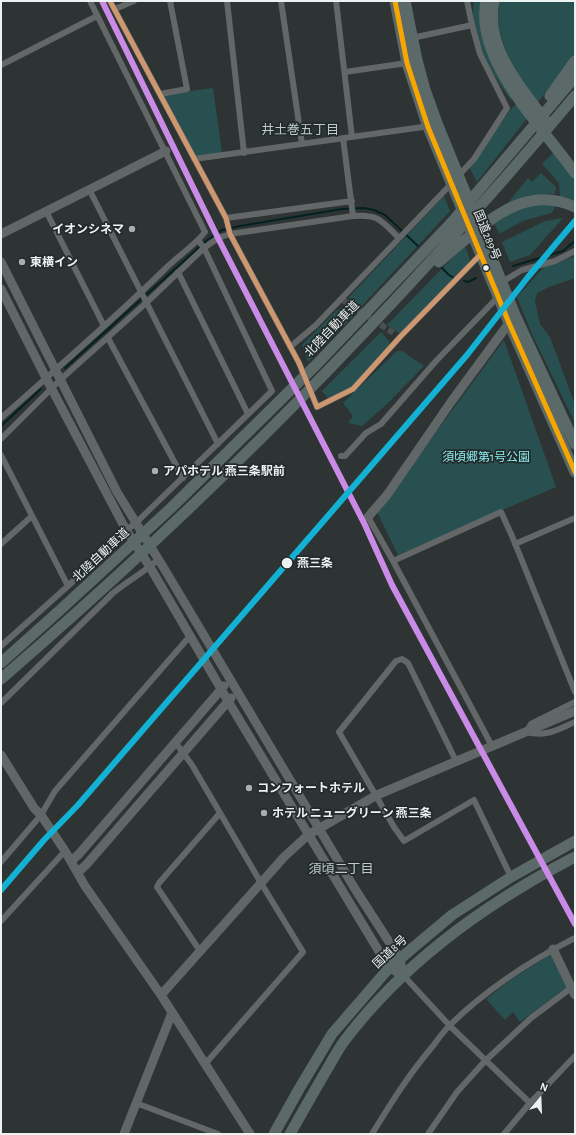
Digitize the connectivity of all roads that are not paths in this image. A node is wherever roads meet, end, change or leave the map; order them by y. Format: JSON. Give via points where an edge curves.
{"nodes":[{"id":1,"x":90,"y":1,"type":"edge"},
{"id":2,"x":110,"y":1,"type":"edge"},
{"id":3,"x":134,"y":1,"type":"edge"},
{"id":4,"x":170,"y":1,"type":"edge"},
{"id":5,"x":227,"y":1,"type":"edge"},
{"id":6,"x":281,"y":1,"type":"edge"},
{"id":7,"x":336,"y":1,"type":"edge"},
{"id":8,"x":395,"y":1,"type":"edge"},
{"id":9,"x":405,"y":1,"type":"edge"},
{"id":10,"x":467,"y":1,"type":"edge"},
{"id":11,"x":471,"y":1,"type":"edge"},
{"id":12,"x":486,"y":1,"type":"edge"},
{"id":13,"x":494,"y":1,"type":"edge"},
{"id":14,"x":115,"y":9,"type":"junction"},
{"id":15,"x":97,"y":16,"type":"junction"},
{"id":16,"x":471,"y":22,"type":"junction"},
{"id":17,"x":412,"y":38,"type":"junction"},
{"id":18,"x":575,"y":61,"type":"edge"},
{"id":19,"x":407,"y":63,"type":"junction"},
{"id":20,"x":1,"y":65,"type":"edge"},
{"id":21,"x":345,"y":72,"type":"junction"},
{"id":22,"x":575,"y":77,"type":"edge"},
{"id":23,"x":160,"y":94,"type":"junction"},
{"id":24,"x":575,"y":96,"type":"edge"},
{"id":25,"x":552,"y":100,"type":"junction"},
{"id":26,"x":433,"y":125,"type":"junction"},
{"id":27,"x":352,"y":137,"type":"junction"},
{"id":28,"x":343,"y":138,"type":"junction"},
{"id":29,"x":302,"y":144,"type":"junction"},
{"id":30,"x":166,"y":151,"type":"junction"},
{"id":31,"x":244,"y":153,"type":"junction"},
{"id":32,"x":194,"y":159,"type":"junction"},
{"id":33,"x":575,"y":161,"type":"edge"},
{"id":34,"x":575,"y":173,"type":"edge"},
{"id":35,"x":456,"y":179,"type":"junction"},
{"id":36,"x":89,"y":189,"type":"junction"},
{"id":37,"x":575,"y":207,"type":"edge"},
{"id":38,"x":353,"y":208,"type":"junction"},
{"id":39,"x":46,"y":211,"type":"junction"},
{"id":40,"x":227,"y":220,"type":"junction"},
{"id":41,"x":230,"y":232,"type":"junction"},
{"id":42,"x":1,"y":234,"type":"edge"},
{"id":43,"x":401,"y":236,"type":"junction"},
{"id":44,"x":458,"y":239,"type":"junction"},
{"id":45,"x":198,"y":240,"type":"junction"},
{"id":46,"x":204,"y":248,"type":"junction"},
{"id":47,"x":575,"y":251,"type":"edge"},
{"id":48,"x":480,"y":255,"type":"junction"},
{"id":49,"x":1,"y":262,"type":"edge"},
{"id":50,"x":178,"y":272,"type":"junction"},
{"id":51,"x":502,"y":282,"type":"junction"},
{"id":52,"x":1,"y":289,"type":"edge"},
{"id":53,"x":498,"y":297,"type":"junction"},
{"id":54,"x":143,"y":298,"type":"junction"},
{"id":55,"x":509,"y":323,"type":"junction"},
{"id":56,"x":104,"y":326,"type":"junction"},
{"id":57,"x":108,"y":338,"type":"junction"},
{"id":58,"x":290,"y":347,"type":"junction"},
{"id":59,"x":55,"y":370,"type":"junction"},
{"id":60,"x":46,"y":378,"type":"junction"},
{"id":61,"x":60,"y":380,"type":"junction"},
{"id":62,"x":52,"y":389,"type":"junction"},
{"id":63,"x":553,"y":397,"type":"junction"},
{"id":64,"x":248,"y":414,"type":"junction"},
{"id":65,"x":1,"y":418,"type":"edge"},
{"id":66,"x":575,"y":434,"type":"edge"},
{"id":67,"x":1,"y":439,"type":"edge"},
{"id":68,"x":218,"y":444,"type":"junction"},
{"id":69,"x":575,"y":444,"type":"edge"},
{"id":70,"x":1,"y":455,"type":"edge"},
{"id":71,"x":341,"y":456,"type":"dead end"},
{"id":72,"x":575,"y":472,"type":"edge"},
{"id":73,"x":183,"y":478,"type":"junction"},
{"id":74,"x":32,"y":516,"type":"junction"},
{"id":75,"x":368,"y":517,"type":"joint"},
{"id":76,"x":575,"y":518,"type":"edge"},
{"id":77,"x":136,"y":523,"type":"junction"},
{"id":78,"x":126,"y":530,"type":"junction"},
{"id":79,"x":1,"y":544,"type":"edge"},
{"id":80,"x":515,"y":544,"type":"junction"},
{"id":81,"x":159,"y":559,"type":"junction"},
{"id":82,"x":393,"y":561,"type":"junction"},
{"id":83,"x":150,"y":567,"type":"junction"},
{"id":84,"x":68,"y":586,"type":"junction"},
{"id":85,"x":190,"y":636,"type":"junction"},
{"id":86,"x":1,"y":646,"type":"edge"},
{"id":87,"x":1,"y":663,"type":"edge"},
{"id":88,"x":1,"y":679,"type":"edge"},
{"id":89,"x":230,"y":679,"type":"junction"},
{"id":90,"x":221,"y":689,"type":"junction"},
{"id":91,"x":237,"y":691,"type":"junction"},
{"id":92,"x":575,"y":692,"type":"edge"},
{"id":93,"x":228,"y":701,"type":"junction"},
{"id":94,"x":575,"y":702,"type":"edge"},
{"id":95,"x":1,"y":703,"type":"edge"},
{"id":96,"x":575,"y":711,"type":"edge"},
{"id":97,"x":575,"y":722,"type":"edge"},
{"id":98,"x":526,"y":732,"type":"junction"},
{"id":99,"x":175,"y":742,"type":"junction"},
{"id":100,"x":492,"y":746,"type":"junction"},
{"id":101,"x":183,"y":752,"type":"junction"},
{"id":102,"x":1,"y":755,"type":"edge"},
{"id":103,"x":456,"y":761,"type":"junction"},
{"id":104,"x":377,"y":795,"type":"junction"},
{"id":105,"x":220,"y":813,"type":"junction"},
{"id":106,"x":41,"y":815,"type":"junction"},
{"id":107,"x":320,"y":827,"type":"junction"},
{"id":108,"x":308,"y":835,"type":"junction"},
{"id":109,"x":575,"y":841,"type":"edge"},
{"id":110,"x":66,"y":851,"type":"junction"},
{"id":111,"x":575,"y":857,"type":"edge"},
{"id":112,"x":71,"y":861,"type":"junction"},
{"id":113,"x":1,"y":862,"type":"edge"},
{"id":114,"x":78,"y":872,"type":"junction"},
{"id":115,"x":511,"y":877,"type":"junction"},
{"id":116,"x":261,"y":883,"type":"junction"},
{"id":117,"x":1,"y":921,"type":"edge"},
{"id":118,"x":575,"y":938,"type":"edge"},
{"id":119,"x":553,"y":949,"type":"junction"},
{"id":120,"x":200,"y":951,"type":"junction"},
{"id":121,"x":400,"y":959,"type":"junction"},
{"id":122,"x":389,"y":968,"type":"junction"},
{"id":123,"x":403,"y":975,"type":"junction"},
{"id":124,"x":573,"y":991,"type":"edge"},
{"id":125,"x":161,"y":995,"type":"junction"},
{"id":126,"x":172,"y":1013,"type":"junction"},
{"id":127,"x":450,"y":1026,"type":"junction"},
{"id":128,"x":575,"y":1056,"type":"edge"},
{"id":129,"x":485,"y":1061,"type":"junction"},
{"id":130,"x":206,"y":1063,"type":"junction"},
{"id":131,"x":136,"y":1103,"type":"junction"},
{"id":132,"x":530,"y":1103,"type":"junction"},
{"id":133,"x":124,"y":1134,"type":"edge"},
{"id":134,"x":218,"y":1134,"type":"edge"},
{"id":135,"x":250,"y":1134,"type":"edge"},
{"id":136,"x":274,"y":1134,"type":"edge"},
{"id":137,"x":290,"y":1134,"type":"edge"},
{"id":138,"x":372,"y":1134,"type":"edge"},
{"id":139,"x":428,"y":1134,"type":"edge"},
{"id":140,"x":504,"y":1134,"type":"edge"}],
"edges":[{"from":1,"to":15,"type":"street"},
{"from":2,"to":14,"type":"street"},
{"from":3,"to":14,"type":"street"},
{"from":4,"to":23,"type":"street","via":[[187,90]]},
{"from":5,"to":31,"type":"street"},
{"from":6,"to":29,"type":"street"},
{"from":7,"to":21,"type":"street"},
{"from":8,"to":19,"type":"highway","name":"国道289号"},
{"from":9,"to":17,"type":"highway","name":"国道289号"},
{"from":10,"to":16,"type":"street"},
{"from":11,"to":16,"type":"street"},
{"from":12,"to":34,"type":"highway","via":[[484,20],[487,36],[499,67],[520,100]]},
{"from":13,"to":33,"type":"highway","via":[[494,32],[503,56],[524,92]]},
{"from":14,"to":23,"type":"street"},
{"from":15,"to":20,"type":"street"},
{"from":15,"to":30,"type":"street"},
{"from":16,"to":17,"type":"street"},
{"from":16,"to":35,"type":"street","via":[[480,54],[507,108],[474,159]]},
{"from":17,"to":26,"type":"highway","name":"国道289号"},
{"from":18,"to":25,"type":"highway"},
{"from":19,"to":21,"type":"street"},
{"from":19,"to":26,"type":"highway","name":"国道289号"},
{"from":21,"to":27,"type":"street"},
{"from":22,"to":25,"type":"highway"},
{"from":23,"to":32,"type":"street"},
{"from":24,"to":44,"type":"highway","via":[[485,202]]},
{"from":25,"to":87,"type":"highway","name":"北陸自動車道","via":[[452,222],[317,364],[171,508]]},
{"from":26,"to":27,"type":"street"},
{"from":26,"to":35,"type":"highway","name":"国道289号"},
{"from":27,"to":28,"type":"street"},
{"from":28,"to":29,"type":"street"},
{"from":28,"to":38,"type":"street"},
{"from":29,"to":31,"type":"street"},
{"from":30,"to":36,"type":"street"},
{"from":30,"to":45,"type":"street","via":[[205,232]]},
{"from":31,"to":32,"type":"street"},
{"from":32,"to":40,"type":"street"},
{"from":35,"to":43,"type":"street"},
{"from":35,"to":48,"type":"highway","name":"国道289号"},
{"from":35,"to":51,"type":"highway","name":"国道289号"},
{"from":36,"to":39,"type":"street"},
{"from":36,"to":54,"type":"street"},
{"from":37,"to":44,"type":"highway","via":[[546,199],[523,203],[509,208]]},
{"from":38,"to":40,"type":"street"},
{"from":38,"to":41,"type":"street"},
{"from":38,"to":43,"type":"street","via":[[376,217]]},
{"from":39,"to":42,"type":"street"},
{"from":39,"to":56,"type":"street"},
{"from":40,"to":41,"type":"street"},
{"from":41,"to":46,"type":"street"},
{"from":41,"to":58,"type":"street"},
{"from":43,"to":58,"type":"street","via":[[342,300]]},
{"from":44,"to":88,"type":"highway","via":[[324,375],[128,566]]},
{"from":45,"to":46,"type":"street"},
{"from":45,"to":54,"type":"street","via":[[171,263]]},
{"from":46,"to":50,"type":"street"},
{"from":46,"to":64,"type":"street","via":[[272,391]]},
{"from":47,"to":51,"type":"street","via":[[555,261],[522,270]]},
{"from":48,"to":53,"type":"highway","name":"国道289号"},
{"from":48,"to":58,"type":"street","via":[[397,336],[353,389],[317,407]]},
{"from":49,"to":59,"type":"street"},
{"from":50,"to":54,"type":"street"},
{"from":50,"to":64,"type":"street"},
{"from":51,"to":63,"type":"highway","name":"国道289号"},
{"from":52,"to":60,"type":"street"},
{"from":53,"to":55,"type":"highway","name":"国道289号"},
{"from":53,"to":71,"type":"street","via":[[436,361],[381,424],[366,433],[345,456]]},
{"from":54,"to":56,"type":"street"},
{"from":54,"to":57,"type":"street"},
{"from":54,"to":68,"type":"street"},
{"from":55,"to":72,"type":"highway","name":"国道289号"},
{"from":55,"to":75,"type":"street","via":[[387,495]]},
{"from":56,"to":59,"type":"street"},
{"from":57,"to":61,"type":"street"},
{"from":57,"to":73,"type":"street"},
{"from":59,"to":60,"type":"street"},
{"from":59,"to":61,"type":"street"},
{"from":60,"to":62,"type":"street"},
{"from":60,"to":65,"type":"street"},
{"from":61,"to":62,"type":"street"},
{"from":61,"to":77,"type":"street"},
{"from":62,"to":67,"type":"street"},
{"from":62,"to":78,"type":"street"},
{"from":63,"to":66,"type":"highway"},
{"from":63,"to":69,"type":"highway","name":"国道289号"},
{"from":64,"to":68,"type":"street"},
{"from":68,"to":73,"type":"street"},
{"from":70,"to":74,"type":"street"},
{"from":73,"to":77,"type":"street"},
{"from":74,"to":79,"type":"street"},
{"from":74,"to":84,"type":"street"},
{"from":75,"to":82,"type":"street"},
{"from":76,"to":80,"type":"street"},
{"from":77,"to":78,"type":"street"},
{"from":77,"to":81,"type":"street"},
{"from":78,"to":83,"type":"street"},
{"from":78,"to":84,"type":"street"},
{"from":80,"to":82,"type":"street","via":[[501,512]]},
{"from":80,"to":92,"type":"street"},
{"from":81,"to":83,"type":"street"},
{"from":81,"to":89,"type":"street"},
{"from":82,"to":100,"type":"street"},
{"from":83,"to":85,"type":"street"},
{"from":83,"to":95,"type":"street","via":[[113,593]]},
{"from":84,"to":86,"type":"street"},
{"from":85,"to":90,"type":"street"},
{"from":85,"to":106,"type":"street","via":[[54,791]]},
{"from":89,"to":90,"type":"street"},
{"from":89,"to":91,"type":"street"},
{"from":90,"to":93,"type":"street"},
{"from":90,"to":99,"type":"street"},
{"from":91,"to":93,"type":"street"},
{"from":91,"to":107,"type":"street"},
{"from":93,"to":101,"type":"street"},
{"from":93,"to":108,"type":"street"},
{"from":94,"to":98,"type":"street","via":[[531,724]]},
{"from":96,"to":98,"type":"street"},
{"from":97,"to":98,"type":"street","via":[[550,733],[538,735]]},
{"from":98,"to":100,"type":"street"},
{"from":99,"to":101,"type":"street"},
{"from":99,"to":112,"type":"street"},
{"from":100,"to":103,"type":"street"},
{"from":101,"to":105,"type":"street"},
{"from":101,"to":114,"type":"street"},
{"from":102,"to":106,"type":"street"},
{"from":103,"to":104,"type":"street"},
{"from":103,"to":104,"type":"street","via":[[408,663],[402,658],[396,661],[339,732]]},
{"from":104,"to":107,"type":"street"},
{"from":104,"to":115,"type":"street","via":[[404,841],[474,800]]},
{"from":105,"to":116,"type":"street"},
{"from":105,"to":120,"type":"street","via":[[157,887]]},
{"from":106,"to":110,"type":"street"},
{"from":106,"to":113,"type":"street"},
{"from":107,"to":108,"type":"street"},
{"from":107,"to":121,"type":"street","via":[[355,889]]},
{"from":108,"to":116,"type":"street"},
{"from":108,"to":122,"type":"street"},
{"from":109,"to":115,"type":"highway","name":"国道8号"},
{"from":110,"to":112,"type":"street"},
{"from":110,"to":117,"type":"street"},
{"from":111,"to":123,"type":"highway","via":[[536,878],[480,914]]},
{"from":112,"to":114,"type":"street"},
{"from":114,"to":125,"type":"street","via":[[85,886]]},
{"from":115,"to":121,"type":"highway","name":"国道8号","via":[[452,915]]},
{"from":116,"to":120,"type":"street"},
{"from":116,"to":130,"type":"street","via":[[303,952]]},
{"from":118,"to":119,"type":"street"},
{"from":119,"to":124,"type":"street"},
{"from":119,"to":127,"type":"street","via":[[487,992]]},
{"from":120,"to":125,"type":"street"},
{"from":121,"to":122,"type":"highway","name":"国道8号"},
{"from":121,"to":123,"type":"street"},
{"from":122,"to":123,"type":"street"},
{"from":122,"to":136,"type":"highway","name":"国道8号","via":[[332,1034]]},
{"from":123,"to":127,"type":"street"},
{"from":123,"to":137,"type":"highway","via":[[379,998],[344,1041]]},
{"from":124,"to":129,"type":"street","via":[[531,1018]]},
{"from":125,"to":126,"type":"street"},
{"from":126,"to":130,"type":"street"},
{"from":126,"to":131,"type":"street"},
{"from":127,"to":129,"type":"street"},
{"from":127,"to":138,"type":"street","via":[[413,1069]]},
{"from":128,"to":132,"type":"street"},
{"from":129,"to":132,"type":"street"},
{"from":129,"to":139,"type":"street","via":[[457,1092]]},
{"from":130,"to":135,"type":"street"},
{"from":131,"to":133,"type":"street"},
{"from":131,"to":134,"type":"street"},
{"from":132,"to":140,"type":"street"}]}
